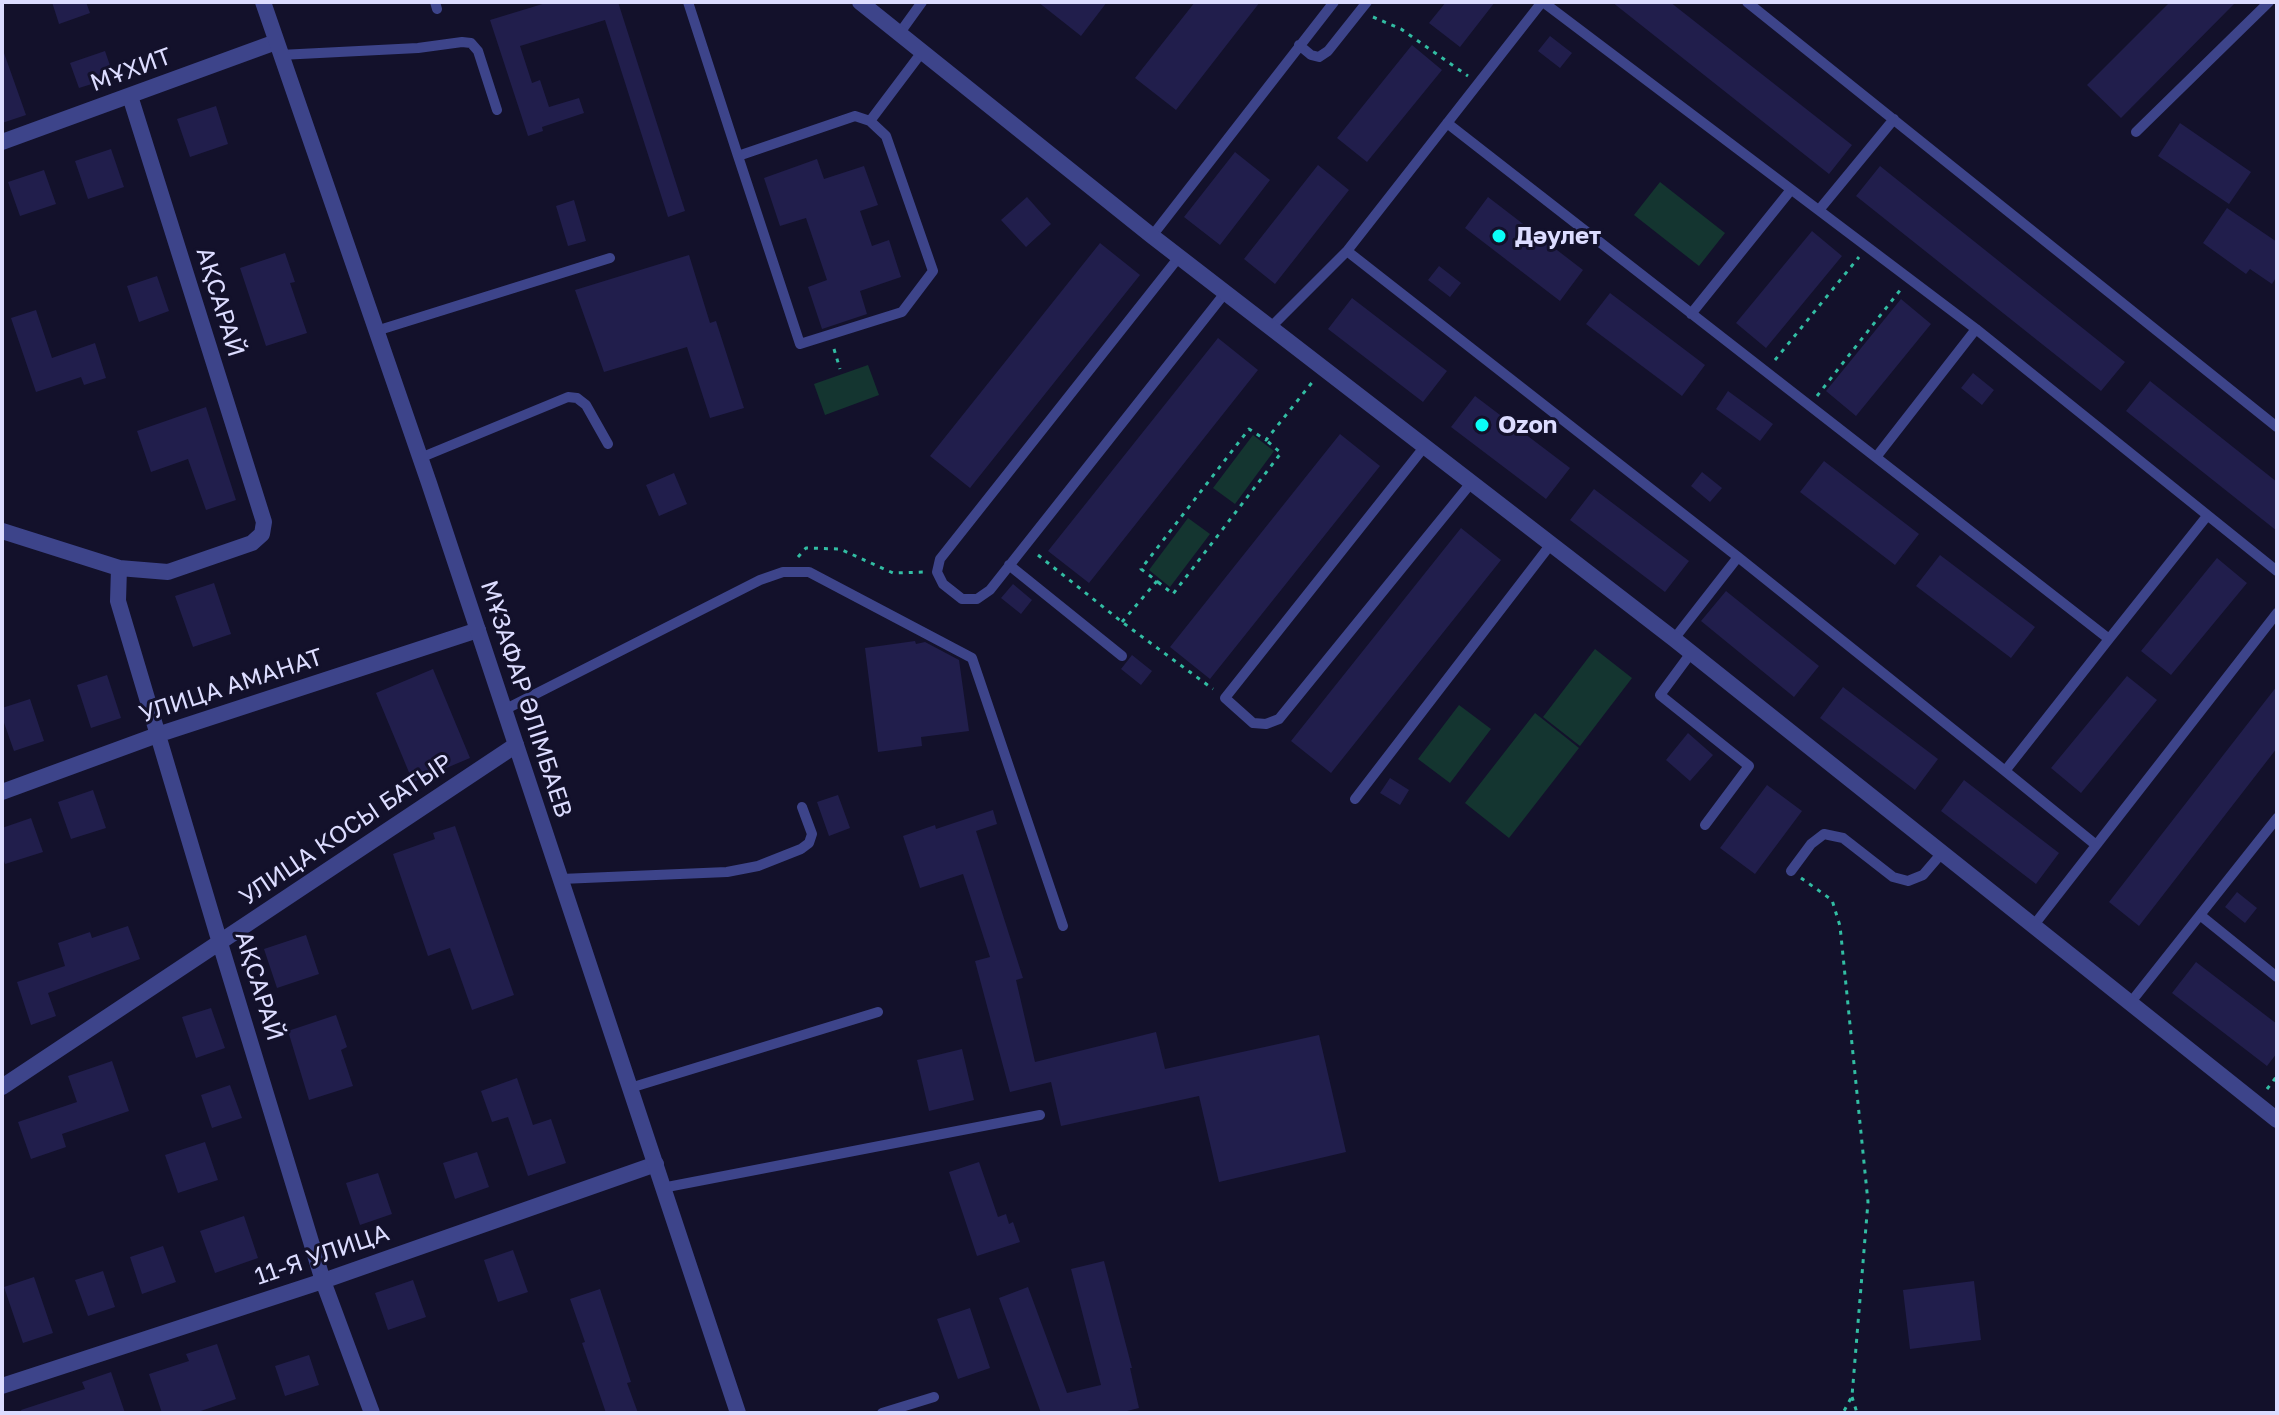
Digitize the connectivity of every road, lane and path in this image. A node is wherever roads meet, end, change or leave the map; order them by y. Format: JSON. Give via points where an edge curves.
{"nodes":[{"id":1,"x":263,"y":2,"type":"edge"},
{"id":2,"x":688,"y":2,"type":"edge"},
{"id":3,"x":860,"y":2,"type":"edge"},
{"id":4,"x":922,"y":2,"type":"edge"},
{"id":5,"x":1334,"y":2,"type":"edge"},
{"id":6,"x":1542,"y":2,"type":"edge"},
{"id":7,"x":1747,"y":2,"type":"edge"},
{"id":8,"x":2269,"y":2,"type":"edge"},
{"id":9,"x":1364,"y":7,"type":"edge"},
{"id":10,"x":899,"y":34,"type":"junction"},
{"id":11,"x":1299,"y":45,"type":"junction"},
{"id":12,"x":278,"y":48,"type":"junction"},
{"id":13,"x":922,"y":52,"type":"junction"},
{"id":14,"x":1478,"y":83,"type":"junction"},
{"id":15,"x":130,"y":96,"type":"junction"},
{"id":16,"x":497,"y":110,"type":"dead end"},
{"id":17,"x":1894,"y":119,"type":"junction"},
{"id":18,"x":870,"y":121,"type":"junction"},
{"id":19,"x":1447,"y":123,"type":"junction"},
{"id":20,"x":2136,"y":132,"type":"dead end"},
{"id":21,"x":2,"y":142,"type":"edge"},
{"id":22,"x":738,"y":156,"type":"junction"},
{"id":23,"x":1790,"y":191,"type":"junction"},
{"id":24,"x":1819,"y":210,"type":"junction"},
{"id":25,"x":1152,"y":236,"type":"junction"},
{"id":26,"x":1867,"y":247,"type":"junction"},
{"id":27,"x":1347,"y":251,"type":"junction"},
{"id":28,"x":1179,"y":257,"type":"junction"},
{"id":29,"x":610,"y":258,"type":"dead end"},
{"id":30,"x":1909,"y":279,"type":"junction"},
{"id":31,"x":1225,"y":293,"type":"junction"},
{"id":32,"x":1691,"y":314,"type":"junction"},
{"id":33,"x":1271,"y":327,"type":"junction"},
{"id":34,"x":1976,"y":329,"type":"junction"},
{"id":35,"x":376,"y":331,"type":"junction"},
{"id":36,"x":829,"y":335,"type":"junction"},
{"id":37,"x":1324,"y":368,"type":"junction"},
{"id":38,"x":840,"y":369,"type":"dead end"},
{"id":39,"x":1766,"y":372,"type":"junction"},
{"id":40,"x":1810,"y":406,"type":"junction"},
{"id":41,"x":2277,"y":427,"type":"edge"},
{"id":42,"x":1266,"y":440,"type":"junction"},
{"id":43,"x":608,"y":444,"type":"dead end"},
{"id":44,"x":1425,"y":446,"type":"junction"},
{"id":45,"x":1877,"y":456,"type":"junction"},
{"id":46,"x":420,"y":458,"type":"junction"},
{"id":47,"x":1471,"y":483,"type":"junction"},
{"id":48,"x":2207,"y":516,"type":"junction"},
{"id":49,"x":2,"y":531,"type":"edge"},
{"id":50,"x":1551,"y":544,"type":"junction"},
{"id":51,"x":1026,"y":545,"type":"junction"},
{"id":52,"x":1738,"y":557,"type":"junction"},
{"id":53,"x":1009,"y":565,"type":"junction"},
{"id":54,"x":119,"y":568,"type":"junction"},
{"id":55,"x":2277,"y":571,"type":"edge"},
{"id":56,"x":783,"y":572,"type":"junction"},
{"id":57,"x":937,"y":572,"type":"junction"},
{"id":58,"x":1157,"y":581,"type":"junction"},
{"id":59,"x":2277,"y":613,"type":"edge"},
{"id":60,"x":1122,"y":622,"type":"junction"},
{"id":61,"x":478,"y":630,"type":"junction"},
{"id":62,"x":1674,"y":639,"type":"junction"},
{"id":63,"x":2109,"y":639,"type":"junction"},
{"id":64,"x":1691,"y":653,"type":"junction"},
{"id":65,"x":1122,"y":656,"type":"dead end"},
{"id":66,"x":1225,"y":698,"type":"junction"},
{"id":67,"x":504,"y":710,"type":"junction"},
{"id":68,"x":160,"y":734,"type":"junction"},
{"id":69,"x":516,"y":745,"type":"junction"},
{"id":70,"x":2005,"y":771,"type":"junction"},
{"id":71,"x":2,"y":792,"type":"edge"},
{"id":72,"x":1355,"y":799,"type":"dead end"},
{"id":73,"x":802,"y":807,"type":"dead end"},
{"id":74,"x":2277,"y":818,"type":"edge"},
{"id":75,"x":1705,"y":825,"type":"dead end"},
{"id":76,"x":2096,"y":845,"type":"junction"},
{"id":77,"x":1941,"y":854,"type":"junction"},
{"id":78,"x":1791,"y":871,"type":"joint"},
{"id":79,"x":561,"y":879,"type":"junction"},
{"id":80,"x":2200,"y":915,"type":"junction"},
{"id":81,"x":2034,"y":925,"type":"junction"},
{"id":82,"x":1063,"y":926,"type":"dead end"},
{"id":83,"x":220,"y":943,"type":"junction"},
{"id":84,"x":2277,"y":977,"type":"edge"},
{"id":85,"x":2131,"y":1002,"type":"junction"},
{"id":86,"x":878,"y":1012,"type":"dead end"},
{"id":87,"x":2,"y":1087,"type":"edge"},
{"id":88,"x":630,"y":1088,"type":"junction"},
{"id":89,"x":1040,"y":1115,"type":"dead end"},
{"id":90,"x":2277,"y":1120,"type":"edge"},
{"id":91,"x":656,"y":1164,"type":"junction"},
{"id":92,"x":662,"y":1188,"type":"junction"},
{"id":93,"x":323,"y":1281,"type":"junction"},
{"id":94,"x":2,"y":1386,"type":"edge"},
{"id":95,"x":1852,"y":1396,"type":"junction"},
{"id":96,"x":934,"y":1397,"type":"dead end"},
{"id":97,"x":372,"y":1413,"type":"edge"},
{"id":98,"x":738,"y":1413,"type":"edge"},
{"id":99,"x":882,"y":1413,"type":"edge"},
{"id":100,"x":1843,"y":1413,"type":"edge"},
{"id":101,"x":1857,"y":1413,"type":"edge"}],
"edges":[{"from":1,"to":12,"type":"street","name":"МҰЗАФАР ӘЛІМБАЕВ"},
{"from":2,"to":22,"type":"lane"},
{"from":3,"to":10,"type":"street"},
{"from":4,"to":10,"type":"lane"},
{"from":5,"to":11,"type":"lane"},
{"from":6,"to":14,"type":"lane"},
{"from":6,"to":23,"type":"lane"},
{"from":7,"to":17,"type":"lane"},
{"from":8,"to":20,"type":"lane"},
{"from":9,"to":11,"type":"lane","via":[[1319,57]]},
{"from":9,"to":14,"type":"path"},
{"from":10,"to":13,"type":"street"},
{"from":11,"to":25,"type":"lane"},
{"from":12,"to":15,"type":"street","name":"МҰХИТ"},
{"from":12,"to":16,"type":"lane","via":[[471,43]]},
{"from":12,"to":35,"type":"street","name":"МҰЗАФАР ӘЛІМБАЕВ"},
{"from":13,"to":18,"type":"lane"},
{"from":13,"to":25,"type":"street"},
{"from":14,"to":19,"type":"lane"},
{"from":15,"to":21,"type":"street","name":"МҰХИТ"},
{"from":15,"to":54,"type":"street","name":"АҚСАРАЙ","via":[[264,522],[262,534],[252,543],[168,572]]},
{"from":17,"to":24,"type":"lane"},
{"from":17,"to":41,"type":"lane"},
{"from":18,"to":22,"type":"lane","via":[[855,116]]},
{"from":18,"to":36,"type":"lane","via":[[886,136],[933,271],[902,312]]},
{"from":19,"to":27,"type":"lane"},
{"from":19,"to":32,"type":"lane"},
{"from":22,"to":36,"type":"lane","via":[[800,344]]},
{"from":23,"to":24,"type":"lane"},
{"from":23,"to":32,"type":"lane"},
{"from":24,"to":26,"type":"lane"},
{"from":25,"to":28,"type":"street"},
{"from":26,"to":30,"type":"lane"},
{"from":26,"to":39,"type":"path"},
{"from":27,"to":33,"type":"lane"},
{"from":27,"to":52,"type":"lane"},
{"from":28,"to":31,"type":"street"},
{"from":28,"to":57,"type":"lane","via":[[940,559]]},
{"from":29,"to":35,"type":"lane"},
{"from":30,"to":34,"type":"lane"},
{"from":30,"to":40,"type":"path"},
{"from":31,"to":33,"type":"street"},
{"from":31,"to":51,"type":"lane"},
{"from":32,"to":39,"type":"lane"},
{"from":33,"to":37,"type":"street"},
{"from":34,"to":45,"type":"lane"},
{"from":34,"to":48,"type":"lane"},
{"from":35,"to":46,"type":"street","name":"МҰЗАФАР ӘЛІМБАЕВ"},
{"from":36,"to":38,"type":"path"},
{"from":37,"to":42,"type":"path"},
{"from":37,"to":44,"type":"street"},
{"from":39,"to":40,"type":"lane"},
{"from":40,"to":45,"type":"lane"},
{"from":42,"to":58,"type":"path","via":[[1249,429],[1159,545],[1141,569]]},
{"from":42,"to":58,"type":"path","via":[[1281,453],[1173,594]]},
{"from":43,"to":46,"type":"lane","via":[[586,405],[568,397]]},
{"from":44,"to":47,"type":"street"},
{"from":44,"to":66,"type":"lane"},
{"from":45,"to":63,"type":"lane"},
{"from":46,"to":61,"type":"street","name":"МҰЗАФАР ӘЛІМБАЕВ"},
{"from":47,"to":50,"type":"street"},
{"from":47,"to":66,"type":"lane","via":[[1279,719],[1253,723]]},
{"from":48,"to":55,"type":"lane"},
{"from":48,"to":63,"type":"lane"},
{"from":49,"to":54,"type":"street"},
{"from":50,"to":62,"type":"street"},
{"from":50,"to":72,"type":"lane"},
{"from":51,"to":53,"type":"lane"},
{"from":51,"to":60,"type":"path"},
{"from":52,"to":62,"type":"lane"},
{"from":52,"to":70,"type":"lane"},
{"from":53,"to":57,"type":"lane","via":[[977,599],[962,599]]},
{"from":53,"to":65,"type":"lane"},
{"from":54,"to":68,"type":"street","name":"АҚСАРАЙ","via":[[118,601]]},
{"from":56,"to":57,"type":"path","via":[[806,548],[840,549],[893,573]]},
{"from":56,"to":67,"type":"lane"},
{"from":56,"to":82,"type":"lane","via":[[809,572],[972,658]]},
{"from":58,"to":60,"type":"path"},
{"from":59,"to":76,"type":"lane"},
{"from":60,"to":66,"type":"path"},
{"from":61,"to":67,"type":"street","name":"МҰЗАФАР ӘЛІМБАЕВ"},
{"from":61,"to":68,"type":"street","name":"УЛИЦА АМАНАТ"},
{"from":62,"to":64,"type":"street"},
{"from":63,"to":70,"type":"lane"},
{"from":64,"to":75,"type":"lane","via":[[1660,695],[1749,766]]},
{"from":64,"to":77,"type":"street"},
{"from":67,"to":69,"type":"street","name":"МҰЗАФАР ӘЛІМБАЕВ"},
{"from":68,"to":71,"type":"street","name":"УЛИЦА АМАНАТ"},
{"from":68,"to":83,"type":"street","name":"АҚСАРАЙ"},
{"from":69,"to":79,"type":"street","name":"МҰЗАФАР ӘЛІМБАЕВ"},
{"from":69,"to":83,"type":"street","name":"УЛИЦА КОСЫ БАТЫР"},
{"from":70,"to":76,"type":"lane"},
{"from":73,"to":79,"type":"lane","via":[[812,834],[809,843],[758,866]]},
{"from":74,"to":80,"type":"lane"},
{"from":76,"to":81,"type":"lane"},
{"from":77,"to":78,"type":"lane","via":[[1923,875],[1908,881],[1893,877],[1843,838],[1824,834]]},
{"from":77,"to":81,"type":"street"},
{"from":78,"to":95,"type":"path","via":[[1832,900],[1840,926],[1868,1202]]},
{"from":79,"to":88,"type":"street","name":"МҰЗАФАР ӘЛІМБАЕВ"},
{"from":80,"to":84,"type":"lane"},
{"from":80,"to":85,"type":"lane"},
{"from":81,"to":85,"type":"street"},
{"from":83,"to":87,"type":"street","name":"УЛИЦА КОСЫ БАТЫР"},
{"from":83,"to":93,"type":"street","name":"АҚСАРАЙ"},
{"from":85,"to":90,"type":"street"},
{"from":86,"to":88,"type":"lane"},
{"from":88,"to":91,"type":"street","name":"МҰЗАФАР ӘЛІМБАЕВ"},
{"from":89,"to":92,"type":"lane"},
{"from":91,"to":92,"type":"street","name":"МҰЗАФАР ӘЛІМБАЕВ"},
{"from":91,"to":93,"type":"street","name":"11-Я УЛИЦА"},
{"from":92,"to":98,"type":"street","name":"МҰЗАФАР ӘЛІМБАЕВ"},
{"from":93,"to":94,"type":"street","name":"11-Я УЛИЦА"},
{"from":93,"to":97,"type":"street","name":"АҚСАРАЙ"},
{"from":95,"to":100,"type":"path"},
{"from":95,"to":101,"type":"path"},
{"from":96,"to":99,"type":"lane"}]}
